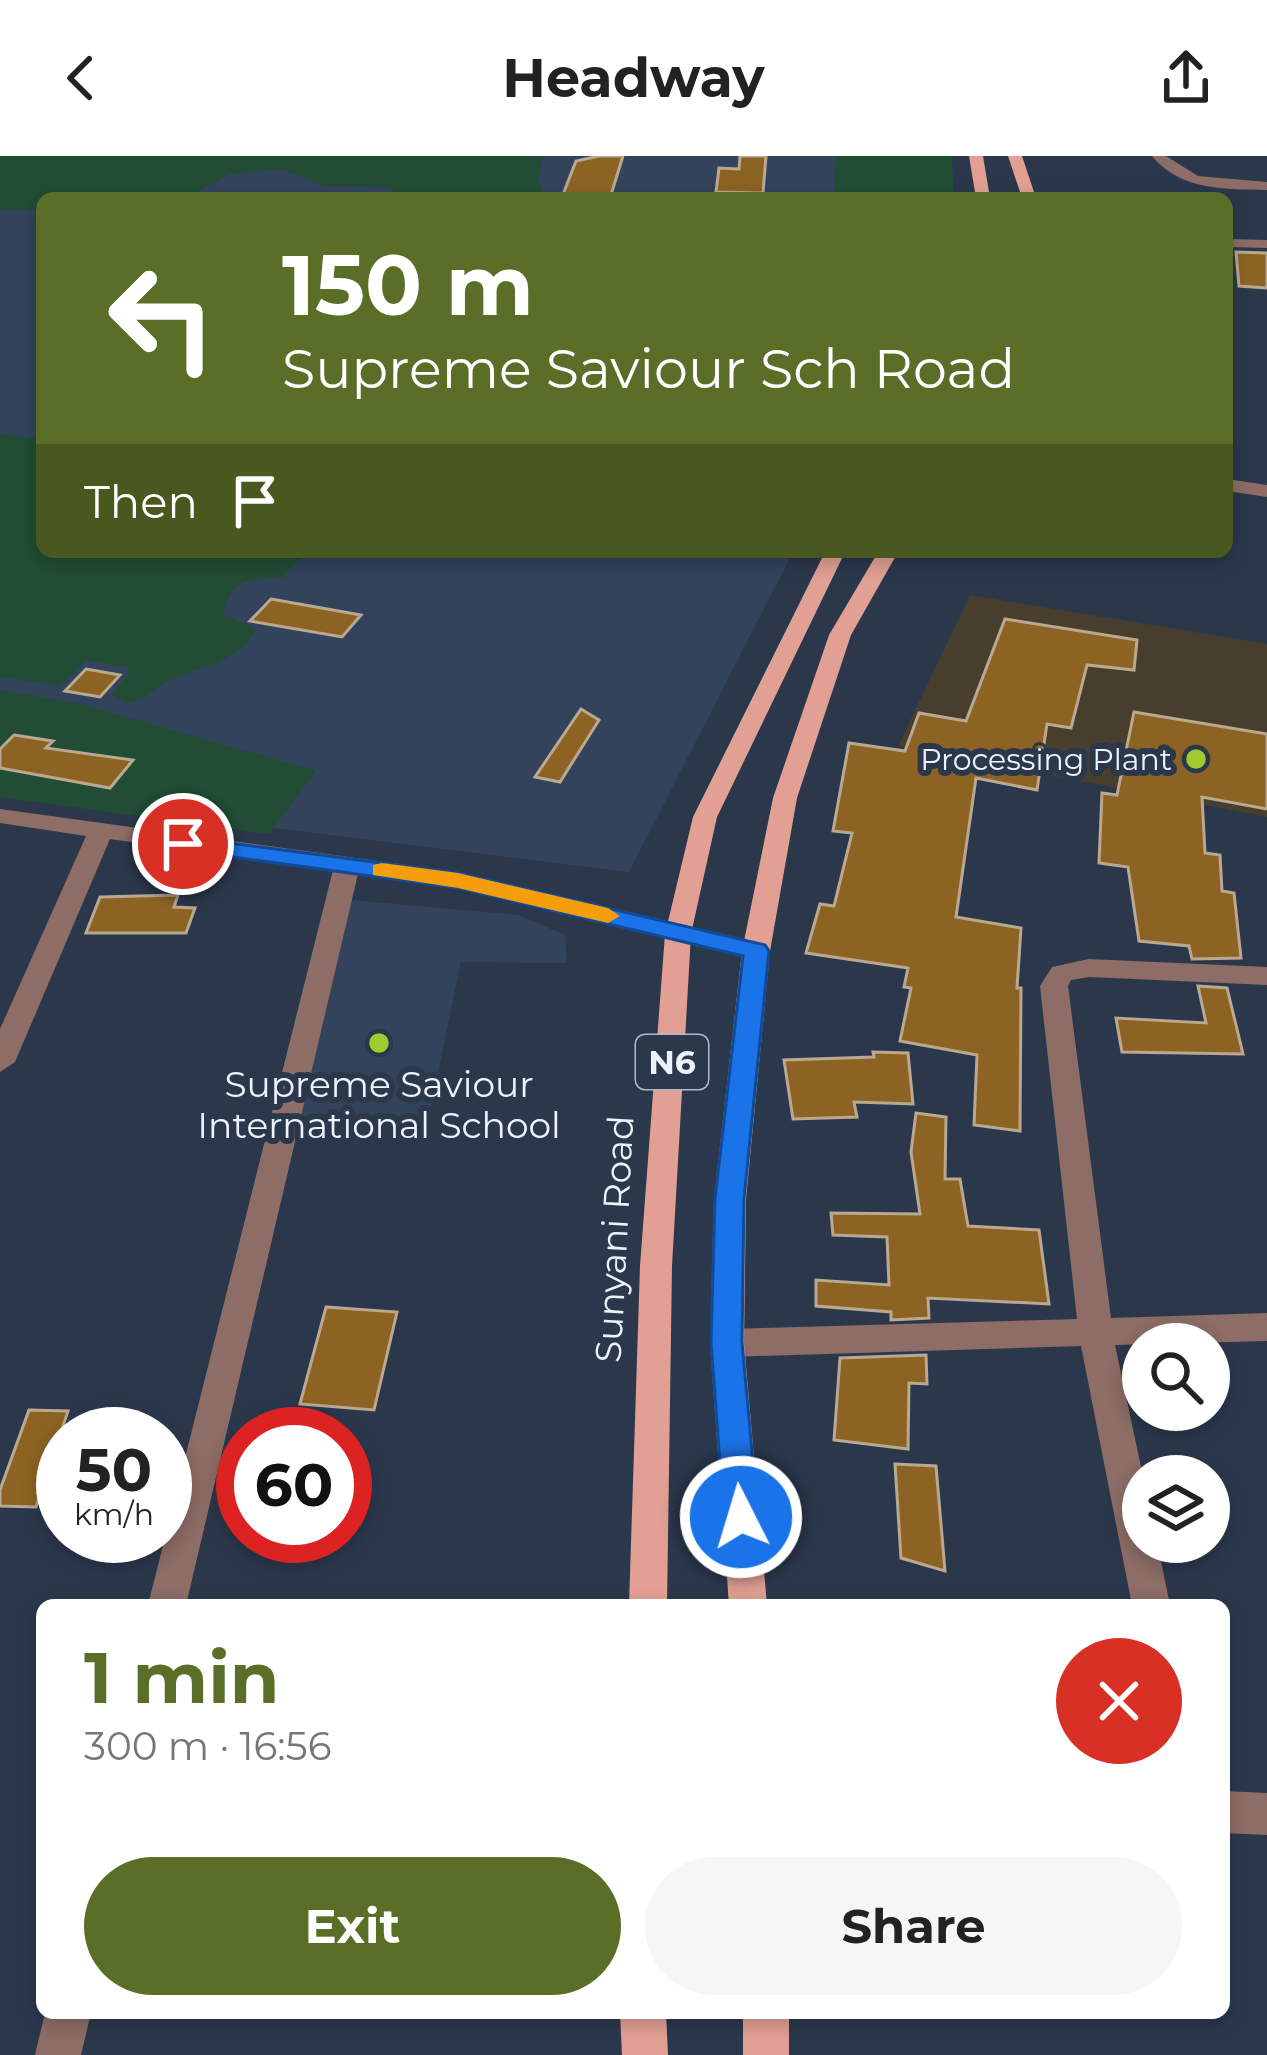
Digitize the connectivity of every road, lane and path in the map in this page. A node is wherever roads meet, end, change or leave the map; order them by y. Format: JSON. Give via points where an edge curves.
{"nodes":[{"id":1,"x":976,"y":156,"type":"edge"},
{"id":2,"x":1015,"y":156,"type":"edge"},
{"id":3,"x":1159,"y":156,"type":"edge"},
{"id":4,"x":1267,"y":186,"type":"edge"},
{"id":5,"x":1199,"y":190,"type":"edge"},
{"id":6,"x":982,"y":192,"type":"edge"},
{"id":7,"x":1026,"y":192,"type":"edge"},
{"id":8,"x":1233,"y":243,"type":"edge"},
{"id":9,"x":1267,"y":244,"type":"edge"},
{"id":10,"x":1233,"y":486,"type":"edge"},
{"id":11,"x":1267,"y":491,"type":"edge"},
{"id":12,"x":832,"y":558,"type":"edge"},
{"id":13,"x":885,"y":558,"type":"edge"},
{"id":14,"x":0,"y":816,"type":"edge"},
{"id":15,"x":100,"y":833,"type":"junction"},
{"id":16,"x":347,"y":866,"type":"junction"},
{"id":17,"x":677,"y":934,"type":"junction"},
{"id":18,"x":756,"y":951,"type":"junction"},
{"id":19,"x":1267,"y":976,"type":"edge"},
{"id":20,"x":0,"y":1062,"type":"edge"},
{"id":21,"x":1267,"y":1328,"type":"edge"},
{"id":22,"x":1096,"y":1334,"type":"junction"},
{"id":23,"x":727,"y":1342,"type":"junction"},
{"id":24,"x":168,"y":1599,"type":"edge"},
{"id":25,"x":648,"y":1599,"type":"edge"},
{"id":26,"x":748,"y":1599,"type":"edge"},
{"id":27,"x":1150,"y":1599,"type":"edge"},
{"id":28,"x":1230,"y":1812,"type":"edge"},
{"id":29,"x":1267,"y":1814,"type":"edge"},
{"id":30,"x":67,"y":2019,"type":"edge"},
{"id":31,"x":644,"y":2019,"type":"edge"},
{"id":32,"x":766,"y":2019,"type":"edge"},
{"id":33,"x":58,"y":2055,"type":"edge"},
{"id":34,"x":645,"y":2055,"type":"edge"},
{"id":35,"x":766,"y":2055,"type":"edge"}],
"edges":[{"from":1,"to":6,"type":"main road"},
{"from":2,"to":7,"type":"main road"},
{"from":3,"to":5,"type":"street"},
{"from":4,"to":5,"type":"street"},
{"from":8,"to":9,"type":"street"},
{"from":10,"to":11,"type":"street"},
{"from":12,"to":17,"type":"main road","name":"Sunyani Road","number":"N6","via":[[705,817]]},
{"from":13,"to":18,"type":"main road","number":"N6","via":[[840,635],[792,778]]},
{"from":14,"to":15,"type":"street"},
{"from":15,"to":16,"type":"street"},
{"from":15,"to":20,"type":"street"},
{"from":16,"to":17,"type":"street","via":[[499,889]]},
{"from":16,"to":24,"type":"street"},
{"from":17,"to":18,"type":"street"},
{"from":17,"to":25,"type":"main road","name":"Sunyani Road","number":"N6","via":[[656,1266]]},
{"from":18,"to":23,"type":"main road","number":"N6","via":[[730,1199]]},
{"from":19,"to":22,"type":"street","via":[[1089,968],[1055,979]]},
{"from":21,"to":22,"type":"street"},
{"from":22,"to":23,"type":"street"},
{"from":22,"to":27,"type":"street"},
{"from":23,"to":26,"type":"main road","number":"N6"},
{"from":28,"to":29,"type":"street"},
{"from":30,"to":33,"type":"street"},
{"from":31,"to":34,"type":"main road"},
{"from":32,"to":35,"type":"main road"}]}
